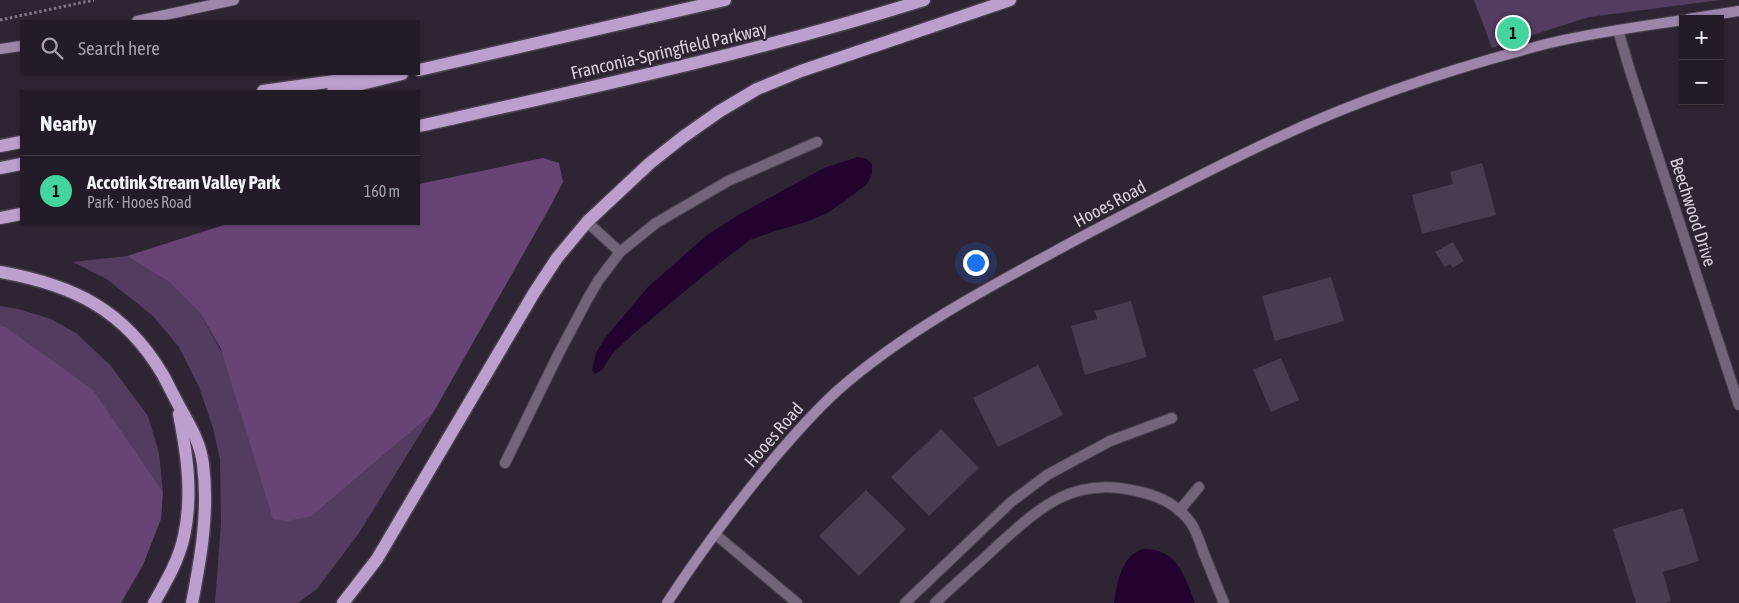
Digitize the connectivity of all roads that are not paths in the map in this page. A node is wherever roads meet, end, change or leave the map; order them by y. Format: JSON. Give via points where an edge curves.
{"nodes":[{"id":1,"x":234,"y":0,"type":"edge"},
{"id":2,"x":725,"y":0,"type":"edge"},
{"id":3,"x":924,"y":0,"type":"edge"},
{"id":4,"x":1010,"y":0,"type":"edge"},
{"id":5,"x":1739,"y":11,"type":"edge"},
{"id":6,"x":1714,"y":15,"type":"edge"},
{"id":7,"x":143,"y":20,"type":"edge"},
{"id":8,"x":1679,"y":21,"type":"edge"},
{"id":9,"x":1618,"y":30,"type":"junction"},
{"id":10,"x":20,"y":46,"type":"edge"},
{"id":11,"x":0,"y":49,"type":"edge"},
{"id":12,"x":421,"y":69,"type":"edge"},
{"id":13,"x":377,"y":75,"type":"edge"},
{"id":14,"x":398,"y":75,"type":"edge"},
{"id":15,"x":270,"y":90,"type":"edge"},
{"id":16,"x":337,"y":90,"type":"edge"},
{"id":17,"x":420,"y":126,"type":"edge"},
{"id":18,"x":20,"y":142,"type":"edge"},
{"id":19,"x":817,"y":142,"type":"dead end"},
{"id":20,"x":0,"y":146,"type":"edge"},
{"id":21,"x":20,"y":164,"type":"edge"},
{"id":22,"x":0,"y":168,"type":"edge"},
{"id":23,"x":20,"y":214,"type":"edge"},
{"id":24,"x":0,"y":218,"type":"edge"},
{"id":25,"x":587,"y":222,"type":"junction"},
{"id":26,"x":620,"y":252,"type":"junction"},
{"id":27,"x":0,"y":272,"type":"edge"},
{"id":28,"x":176,"y":401,"type":"junction"},
{"id":29,"x":1739,"y":404,"type":"edge"},
{"id":30,"x":1172,"y":418,"type":"dead end"},
{"id":31,"x":505,"y":463,"type":"dead end"},
{"id":32,"x":1199,"y":487,"type":"dead end"},
{"id":33,"x":1179,"y":511,"type":"junction"},
{"id":34,"x":715,"y":534,"type":"junction"},
{"id":35,"x":154,"y":603,"type":"edge"},
{"id":36,"x":192,"y":603,"type":"edge"},
{"id":37,"x":343,"y":603,"type":"edge"},
{"id":38,"x":667,"y":603,"type":"edge"},
{"id":39,"x":797,"y":603,"type":"edge"},
{"id":40,"x":905,"y":603,"type":"edge"},
{"id":41,"x":935,"y":603,"type":"edge"},
{"id":42,"x":1224,"y":603,"type":"edge"}],
"edges":[{"from":1,"to":7,"type":"street"},
{"from":2,"to":12,"type":"main road","name":"Franconia-Springfield Parkway"},
{"from":3,"to":17,"type":"main road","name":"Franconia-Springfield Parkway","via":[[752,50]]},
{"from":4,"to":25,"type":"main road","via":[[842,56],[757,89],[682,136]]},
{"from":5,"to":6,"type":"street"},
{"from":8,"to":9,"type":"street","name":"Hooes Road"},
{"from":9,"to":29,"type":"street","name":"Beechwood Drive"},
{"from":9,"to":34,"type":"street","name":"Hooes Road","via":[[1548,44],[1472,65],[1374,98],[1279,137],[1037,261],[938,318],[871,363],[801,426]]},
{"from":10,"to":11,"type":"street"},
{"from":13,"to":15,"type":"main road"},
{"from":14,"to":16,"type":"main road"},
{"from":18,"to":20,"type":"main road"},
{"from":19,"to":26,"type":"street","via":[[728,181],[656,223]]},
{"from":21,"to":22,"type":"main road"},
{"from":23,"to":24,"type":"main road"},
{"from":25,"to":26,"type":"street"},
{"from":25,"to":37,"type":"main road","via":[[534,292],[377,559]]},
{"from":26,"to":31,"type":"street","via":[[587,300]]},
{"from":27,"to":28,"type":"main road","via":[[45,281],[109,312],[154,360]]},
{"from":28,"to":35,"type":"main road","via":[[188,469],[188,514],[176,562]]},
{"from":28,"to":36,"type":"main road","via":[[198,440],[203,464],[203,544]]},
{"from":30,"to":40,"type":"street","via":[[1110,441],[1040,480],[1011,502]]},
{"from":32,"to":33,"type":"street"},
{"from":33,"to":41,"type":"street","via":[[1156,496],[1125,489],[1086,489],[1062,496],[1029,517]]},
{"from":33,"to":42,"type":"street","via":[[1196,531]]},
{"from":34,"to":38,"type":"street","name":"Hooes Road"},
{"from":34,"to":39,"type":"street"}]}
